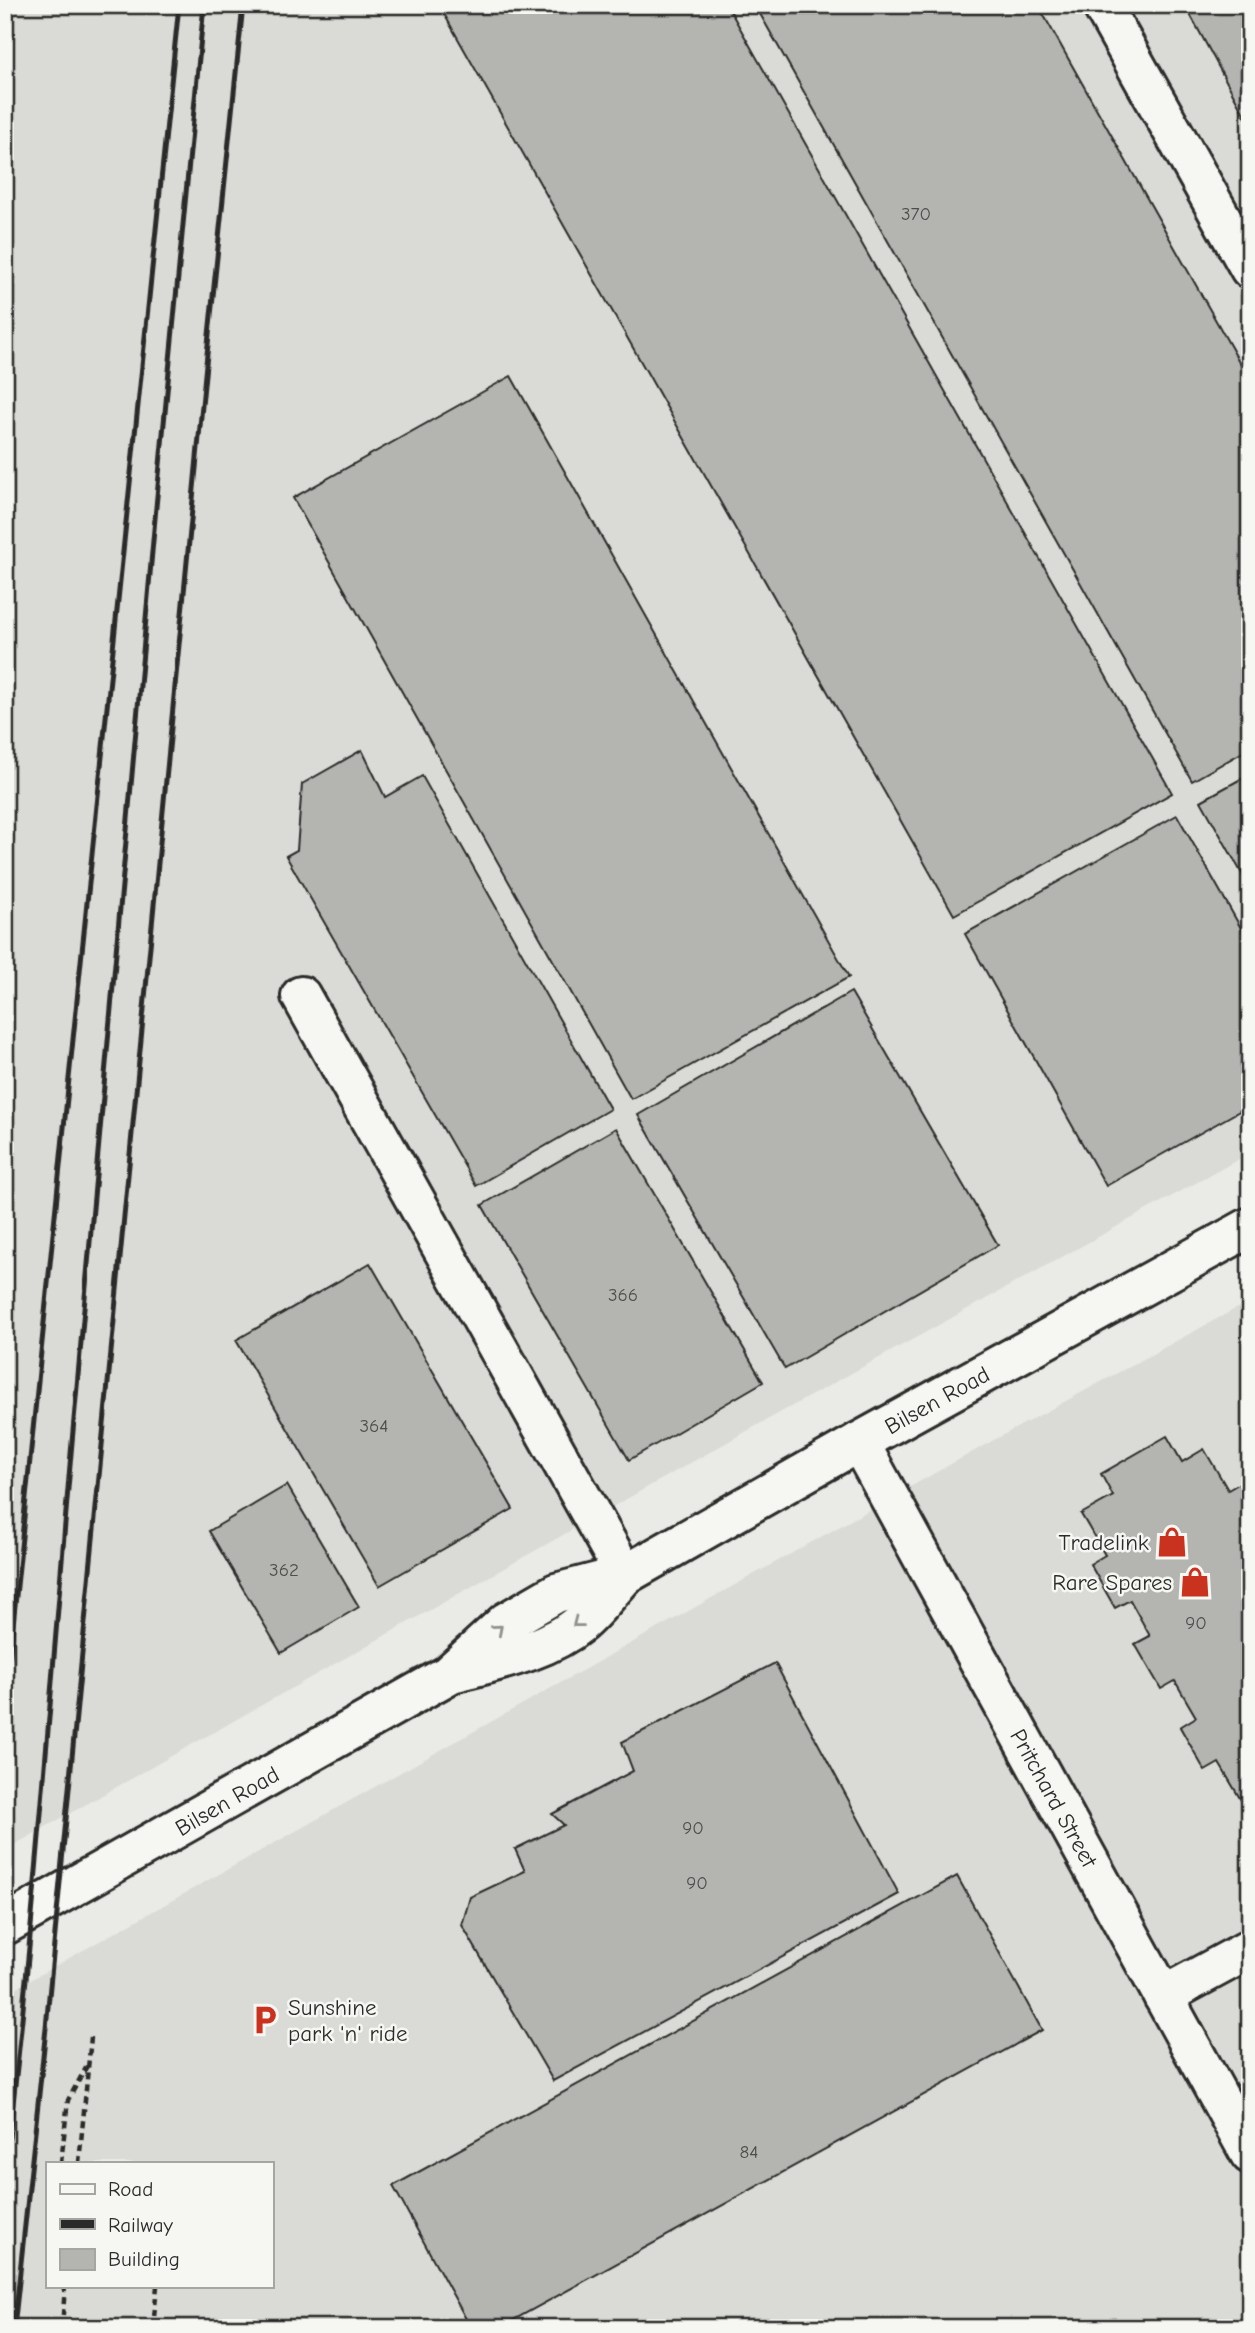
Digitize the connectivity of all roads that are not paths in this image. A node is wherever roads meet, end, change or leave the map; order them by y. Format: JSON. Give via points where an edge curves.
{"nodes":[{"id":1,"x":1102,"y":5,"type":"edge"},
{"id":2,"x":1250,"y":269,"type":"edge"},
{"id":3,"x":302,"y":996,"type":"dead end"},
{"id":4,"x":1250,"y":1227,"type":"edge"},
{"id":5,"x":859,"y":1442,"type":"junction"},
{"id":6,"x":625,"y":1575,"type":"junction"},
{"id":7,"x":5,"y":1925,"type":"edge"},
{"id":8,"x":1250,"y":1949,"type":"edge"},
{"id":9,"x":1163,"y":1996,"type":"junction"},
{"id":10,"x":1250,"y":2154,"type":"edge"}],
"edges":[{"from":1,"to":2,"type":"street"},
{"from":3,"to":6,"type":"street"},
{"from":4,"to":5,"type":"street","name":"Bilsen Road"},
{"from":5,"to":6,"type":"street","name":"Bilsen Road"},
{"from":5,"to":9,"type":"street","name":"Pritchard Street"},
{"from":6,"to":7,"type":"street","name":"Bilsen Road","via":[[556,1592],[506,1622],[448,1675]]},
{"from":8,"to":9,"type":"street"},
{"from":9,"to":10,"type":"street","name":"Pritchard Street"}]}
